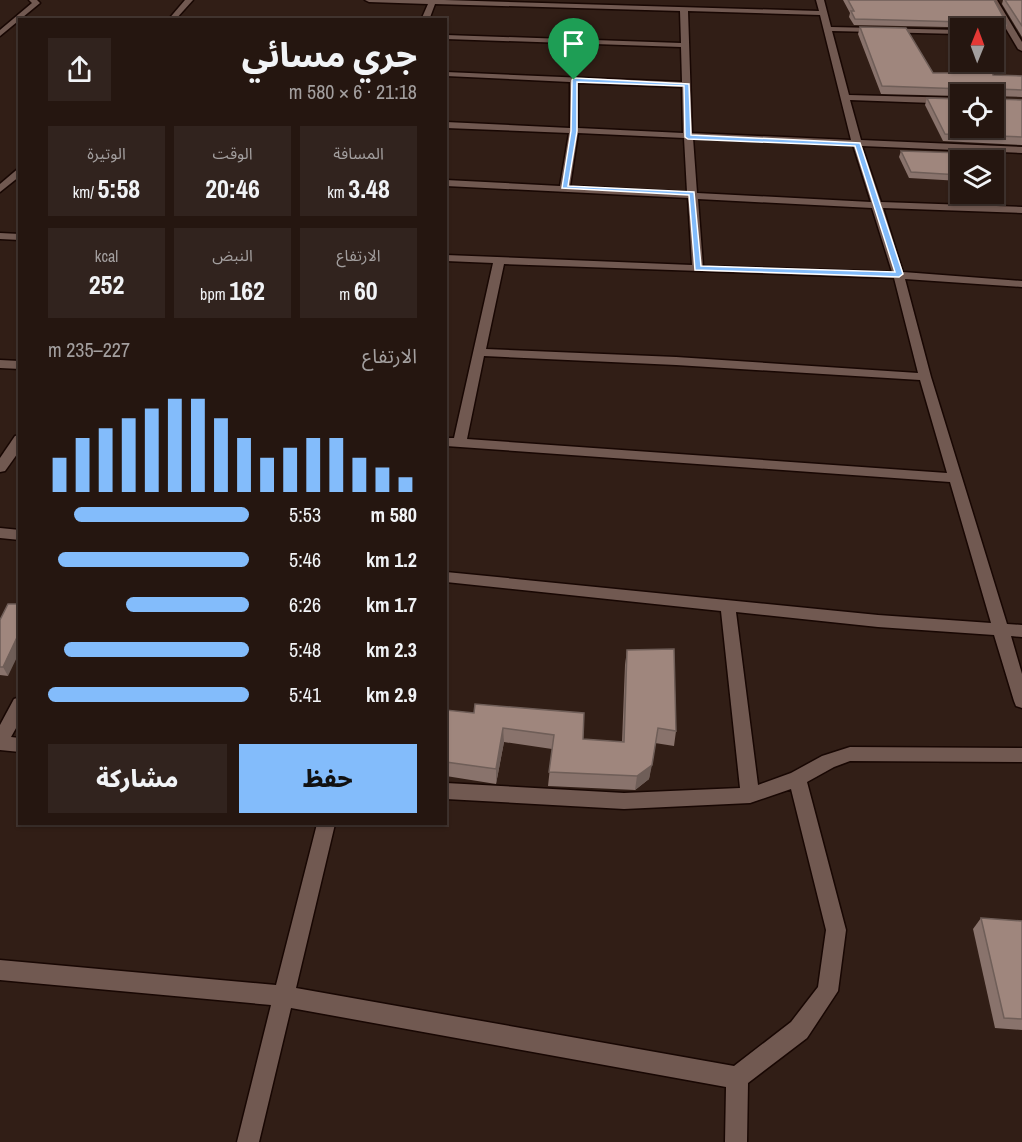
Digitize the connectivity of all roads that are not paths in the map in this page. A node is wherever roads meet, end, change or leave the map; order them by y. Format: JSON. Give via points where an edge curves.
{"nodes":[{"id":1,"x":189,"y":0,"type":"edge"},
{"id":2,"x":369,"y":0,"type":"edge"},
{"id":3,"x":820,"y":0,"type":"edge"},
{"id":4,"x":995,"y":0,"type":"edge"},
{"id":5,"x":1005,"y":0,"type":"edge"},
{"id":6,"x":36,"y":1,"type":"edge"},
{"id":7,"x":433,"y":1,"type":"edge"},
{"id":8,"x":684,"y":8,"type":"junction"},
{"id":9,"x":824,"y":14,"type":"junction"},
{"id":10,"x":173,"y":18,"type":"edge"},
{"id":11,"x":426,"y":18,"type":"edge"},
{"id":12,"x":829,"y":29,"type":"junction"},
{"id":13,"x":950,"y":32,"type":"edge"},
{"id":14,"x":1006,"y":32,"type":"junction"},
{"id":15,"x":1022,"y":33,"type":"edge"},
{"id":16,"x":0,"y":34,"type":"edge"},
{"id":17,"x":447,"y":37,"type":"edge"},
{"id":18,"x":686,"y":45,"type":"junction"},
{"id":19,"x":1022,"y":50,"type":"edge"},
{"id":20,"x":447,"y":74,"type":"edge"},
{"id":21,"x":574,"y":80,"type":"junction"},
{"id":22,"x":687,"y":85,"type":"junction"},
{"id":23,"x":845,"y":97,"type":"junction"},
{"id":24,"x":950,"y":100,"type":"edge"},
{"id":25,"x":447,"y":125,"type":"edge"},
{"id":26,"x":574,"y":131,"type":"junction"},
{"id":27,"x":688,"y":137,"type":"junction"},
{"id":28,"x":857,"y":144,"type":"junction"},
{"id":29,"x":1022,"y":150,"type":"edge"},
{"id":30,"x":18,"y":172,"type":"edge"},
{"id":31,"x":447,"y":183,"type":"edge"},
{"id":32,"x":565,"y":188,"type":"junction"},
{"id":33,"x":0,"y":189,"type":"edge"},
{"id":34,"x":692,"y":194,"type":"junction"},
{"id":35,"x":875,"y":205,"type":"junction"},
{"id":36,"x":1022,"y":210,"type":"edge"},
{"id":37,"x":0,"y":236,"type":"edge"},
{"id":38,"x":18,"y":237,"type":"edge"},
{"id":39,"x":447,"y":258,"type":"edge"},
{"id":40,"x":499,"y":260,"type":"junction"},
{"id":41,"x":698,"y":268,"type":"junction"},
{"id":42,"x":899,"y":274,"type":"junction"},
{"id":43,"x":1022,"y":284,"type":"edge"},
{"id":44,"x":478,"y":352,"type":"junction"},
{"id":45,"x":0,"y":364,"type":"edge"},
{"id":46,"x":18,"y":365,"type":"edge"},
{"id":47,"x":925,"y":377,"type":"junction"},
{"id":48,"x":18,"y":442,"type":"edge"},
{"id":49,"x":452,"y":443,"type":"edge"},
{"id":50,"x":0,"y":468,"type":"edge"},
{"id":51,"x":956,"y":478,"type":"junction"},
{"id":52,"x":0,"y":533,"type":"edge"},
{"id":53,"x":18,"y":535,"type":"edge"},
{"id":54,"x":447,"y":578,"type":"edge"},
{"id":55,"x":728,"y":607,"type":"junction"},
{"id":56,"x":1001,"y":630,"type":"junction"},
{"id":57,"x":1022,"y":631,"type":"edge"},
{"id":58,"x":1022,"y":700,"type":"edge"},
{"id":59,"x":18,"y":708,"type":"edge"},
{"id":60,"x":0,"y":742,"type":"edge"},
{"id":61,"x":18,"y":745,"type":"edge"},
{"id":62,"x":1022,"y":755,"type":"edge"},
{"id":63,"x":798,"y":779,"type":"junction"},
{"id":64,"x":447,"y":790,"type":"edge"},
{"id":65,"x":750,"y":795,"type":"junction"},
{"id":66,"x":326,"y":825,"type":"edge"},
{"id":67,"x":0,"y":970,"type":"edge"},
{"id":68,"x":285,"y":996,"type":"junction"},
{"id":69,"x":737,"y":1078,"type":"junction"},
{"id":70,"x":249,"y":1142,"type":"edge"},
{"id":71,"x":736,"y":1142,"type":"edge"}],
"edges":[{"from":1,"to":10,"type":"street"},
{"from":2,"to":7,"type":"street"},
{"from":3,"to":9,"type":"street"},
{"from":4,"to":5,"type":"street"},
{"from":4,"to":14,"type":"street"},
{"from":6,"to":16,"type":"street"},
{"from":7,"to":8,"type":"street"},
{"from":7,"to":11,"type":"street"},
{"from":8,"to":9,"type":"street"},
{"from":8,"to":18,"type":"street"},
{"from":9,"to":12,"type":"street"},
{"from":12,"to":13,"type":"street"},
{"from":12,"to":23,"type":"street"},
{"from":14,"to":15,"type":"street"},
{"from":14,"to":19,"type":"street"},
{"from":17,"to":18,"type":"street"},
{"from":18,"to":22,"type":"street"},
{"from":20,"to":21,"type":"street"},
{"from":21,"to":22,"type":"street"},
{"from":21,"to":26,"type":"street"},
{"from":22,"to":27,"type":"street"},
{"from":23,"to":24,"type":"street"},
{"from":23,"to":28,"type":"street"},
{"from":25,"to":26,"type":"street"},
{"from":26,"to":27,"type":"street"},
{"from":26,"to":32,"type":"street"},
{"from":27,"to":28,"type":"street"},
{"from":27,"to":34,"type":"street"},
{"from":28,"to":29,"type":"street"},
{"from":28,"to":35,"type":"street"},
{"from":30,"to":33,"type":"street"},
{"from":31,"to":32,"type":"street"},
{"from":32,"to":34,"type":"street"},
{"from":34,"to":35,"type":"street"},
{"from":34,"to":41,"type":"street"},
{"from":35,"to":36,"type":"street"},
{"from":35,"to":42,"type":"street"},
{"from":37,"to":38,"type":"street"},
{"from":39,"to":40,"type":"street"},
{"from":40,"to":41,"type":"street"},
{"from":40,"to":44,"type":"street"},
{"from":41,"to":42,"type":"street"},
{"from":42,"to":43,"type":"street"},
{"from":42,"to":47,"type":"street"},
{"from":44,"to":47,"type":"street"},
{"from":44,"to":49,"type":"street"},
{"from":45,"to":46,"type":"street"},
{"from":47,"to":51,"type":"street"},
{"from":48,"to":50,"type":"street"},
{"from":49,"to":51,"type":"street"},
{"from":51,"to":56,"type":"street"},
{"from":52,"to":53,"type":"street"},
{"from":54,"to":55,"type":"street","via":[[561,586]]},
{"from":55,"to":56,"type":"street"},
{"from":55,"to":65,"type":"street"},
{"from":56,"to":57,"type":"street"},
{"from":56,"to":58,"type":"street"},
{"from":59,"to":60,"type":"street"},
{"from":60,"to":61,"type":"street"},
{"from":62,"to":63,"type":"street","via":[[850,754],[828,761]]},
{"from":63,"to":65,"type":"street"},
{"from":63,"to":69,"type":"street","via":[[836,930],[828,991],[799,1030]]},
{"from":64,"to":65,"type":"street","via":[[624,801]]},
{"from":66,"to":68,"type":"street"},
{"from":67,"to":68,"type":"street"},
{"from":68,"to":69,"type":"street"},
{"from":68,"to":70,"type":"street"},
{"from":69,"to":71,"type":"street"}]}
